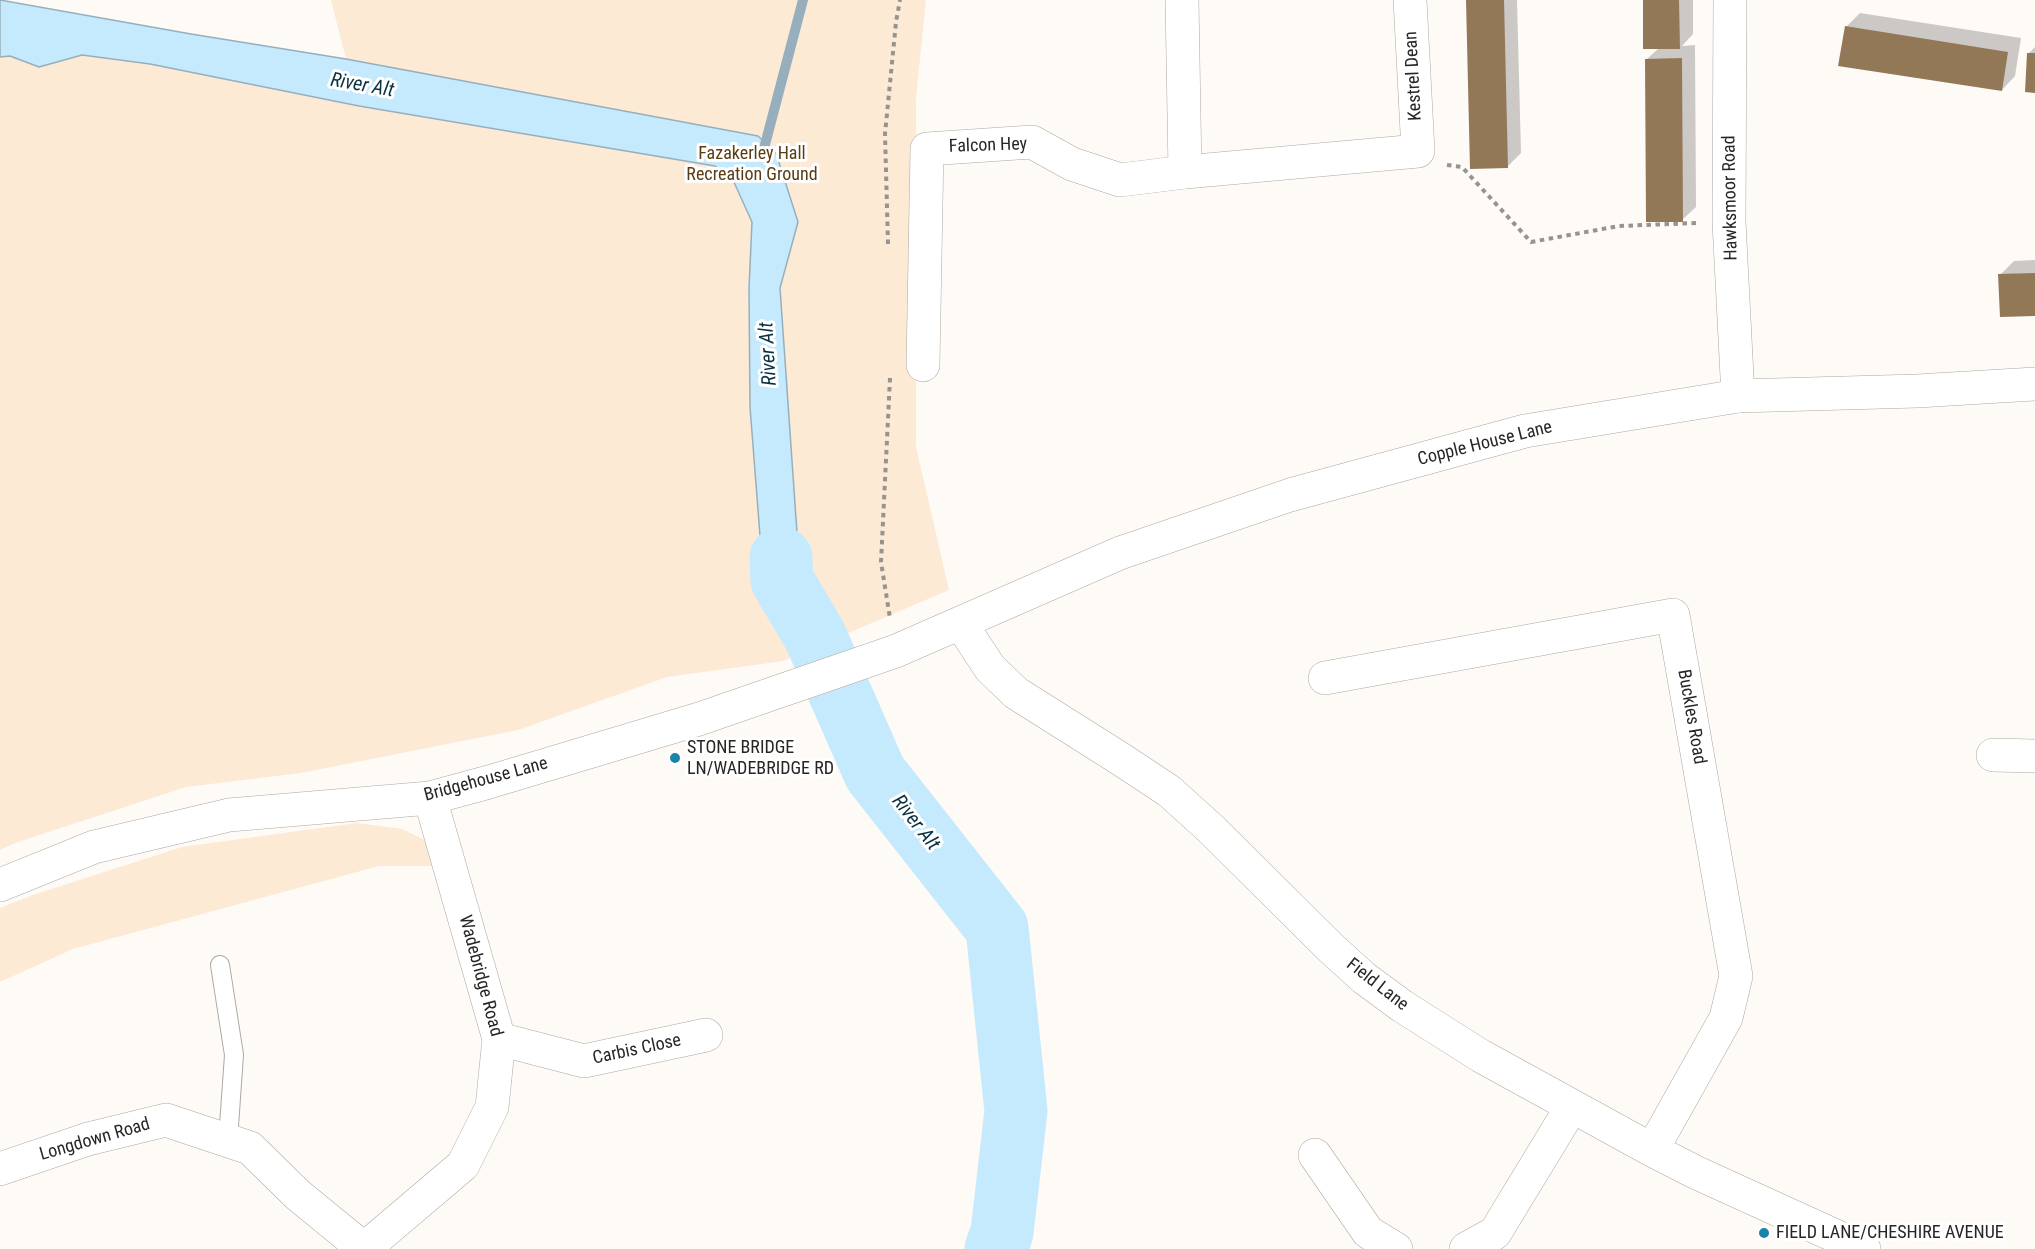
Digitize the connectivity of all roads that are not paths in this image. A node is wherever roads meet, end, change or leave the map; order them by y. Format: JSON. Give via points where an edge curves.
{"nodes":[{"id":1,"x":1182,"y":0,"type":"edge"},
{"id":2,"x":1410,"y":0,"type":"edge"},
{"id":3,"x":1730,"y":0,"type":"edge"},
{"id":4,"x":1418,"y":151,"type":"joint"},
{"id":5,"x":1185,"y":172,"type":"junction"},
{"id":6,"x":923,"y":365,"type":"dead end"},
{"id":7,"x":2035,"y":384,"type":"edge"},
{"id":8,"x":1738,"y":396,"type":"junction"},
{"id":9,"x":961,"y":624,"type":"junction"},
{"id":10,"x":1324,"y":678,"type":"dead end"},
{"id":11,"x":1994,"y":755,"type":"dead end"},
{"id":12,"x":2035,"y":756,"type":"edge"},
{"id":13,"x":430,"y":798,"type":"junction"},
{"id":14,"x":0,"y":885,"type":"edge"},
{"id":15,"x":220,"y":964,"type":"dead end"},
{"id":16,"x":706,"y":1035,"type":"dead end"},
{"id":17,"x":499,"y":1039,"type":"junction"},
{"id":18,"x":1571,"y":1108,"type":"junction"},
{"id":19,"x":228,"y":1140,"type":"junction"},
{"id":20,"x":1652,"y":1150,"type":"junction"},
{"id":21,"x":1315,"y":1155,"type":"dead end"},
{"id":22,"x":0,"y":1169,"type":"edge"},
{"id":23,"x":364,"y":1249,"type":"edge"},
{"id":24,"x":1396,"y":1249,"type":"edge"},
{"id":25,"x":1466,"y":1249,"type":"edge"},
{"id":26,"x":1864,"y":1249,"type":"edge"}],
"edges":[{"from":1,"to":5,"type":"street"},
{"from":2,"to":4,"type":"street","name":"Kestrel Dean"},
{"from":3,"to":8,"type":"street","name":"Hawksmoor Road","via":[[1730,222]]},
{"from":4,"to":5,"type":"street","name":"Falcon Hey"},
{"from":5,"to":6,"type":"street","name":"Falcon Hey","via":[[1119,180],[1072,164],[1032,142],[927,149]]},
{"from":7,"to":8,"type":"street","name":"Copple House Lane"},
{"from":8,"to":9,"type":"street","name":"Copple House Lane","via":[[1525,431],[1290,495],[1120,554]]},
{"from":9,"to":13,"type":"street","name":"Bridgehouse Lane","via":[[896,651],[699,719]]},
{"from":9,"to":18,"type":"street","name":"Field Lane","via":[[990,668],[1016,693],[1168,791],[1364,978],[1481,1056]]},
{"from":10,"to":20,"type":"street","name":"Buckles Road","via":[[1673,615],[1736,976],[1726,1018]]},
{"from":11,"to":12,"type":"street"},
{"from":13,"to":14,"type":"street","name":"Bridgehouse Lane","via":[[229,815],[94,847]]},
{"from":13,"to":17,"type":"street","name":"Wadebridge Road"},
{"from":15,"to":19,"type":"lane","via":[[234,1055]]},
{"from":16,"to":17,"type":"street","name":"Carbis Close","via":[[584,1061]]},
{"from":17,"to":23,"type":"street","name":"Wadebridge Road","via":[[492,1107],[463,1165]]},
{"from":18,"to":20,"type":"street","name":"Field Lane"},
{"from":18,"to":25,"type":"street","via":[[1495,1233]]},
{"from":19,"to":22,"type":"street","name":"Longdown Road","via":[[166,1120],[88,1139]]},
{"from":19,"to":23,"type":"street","name":"Longdown Road","via":[[250,1148],[298,1195]]},
{"from":20,"to":26,"type":"street","name":"Field Lane"},
{"from":21,"to":24,"type":"street","via":[[1368,1232]]}]}
